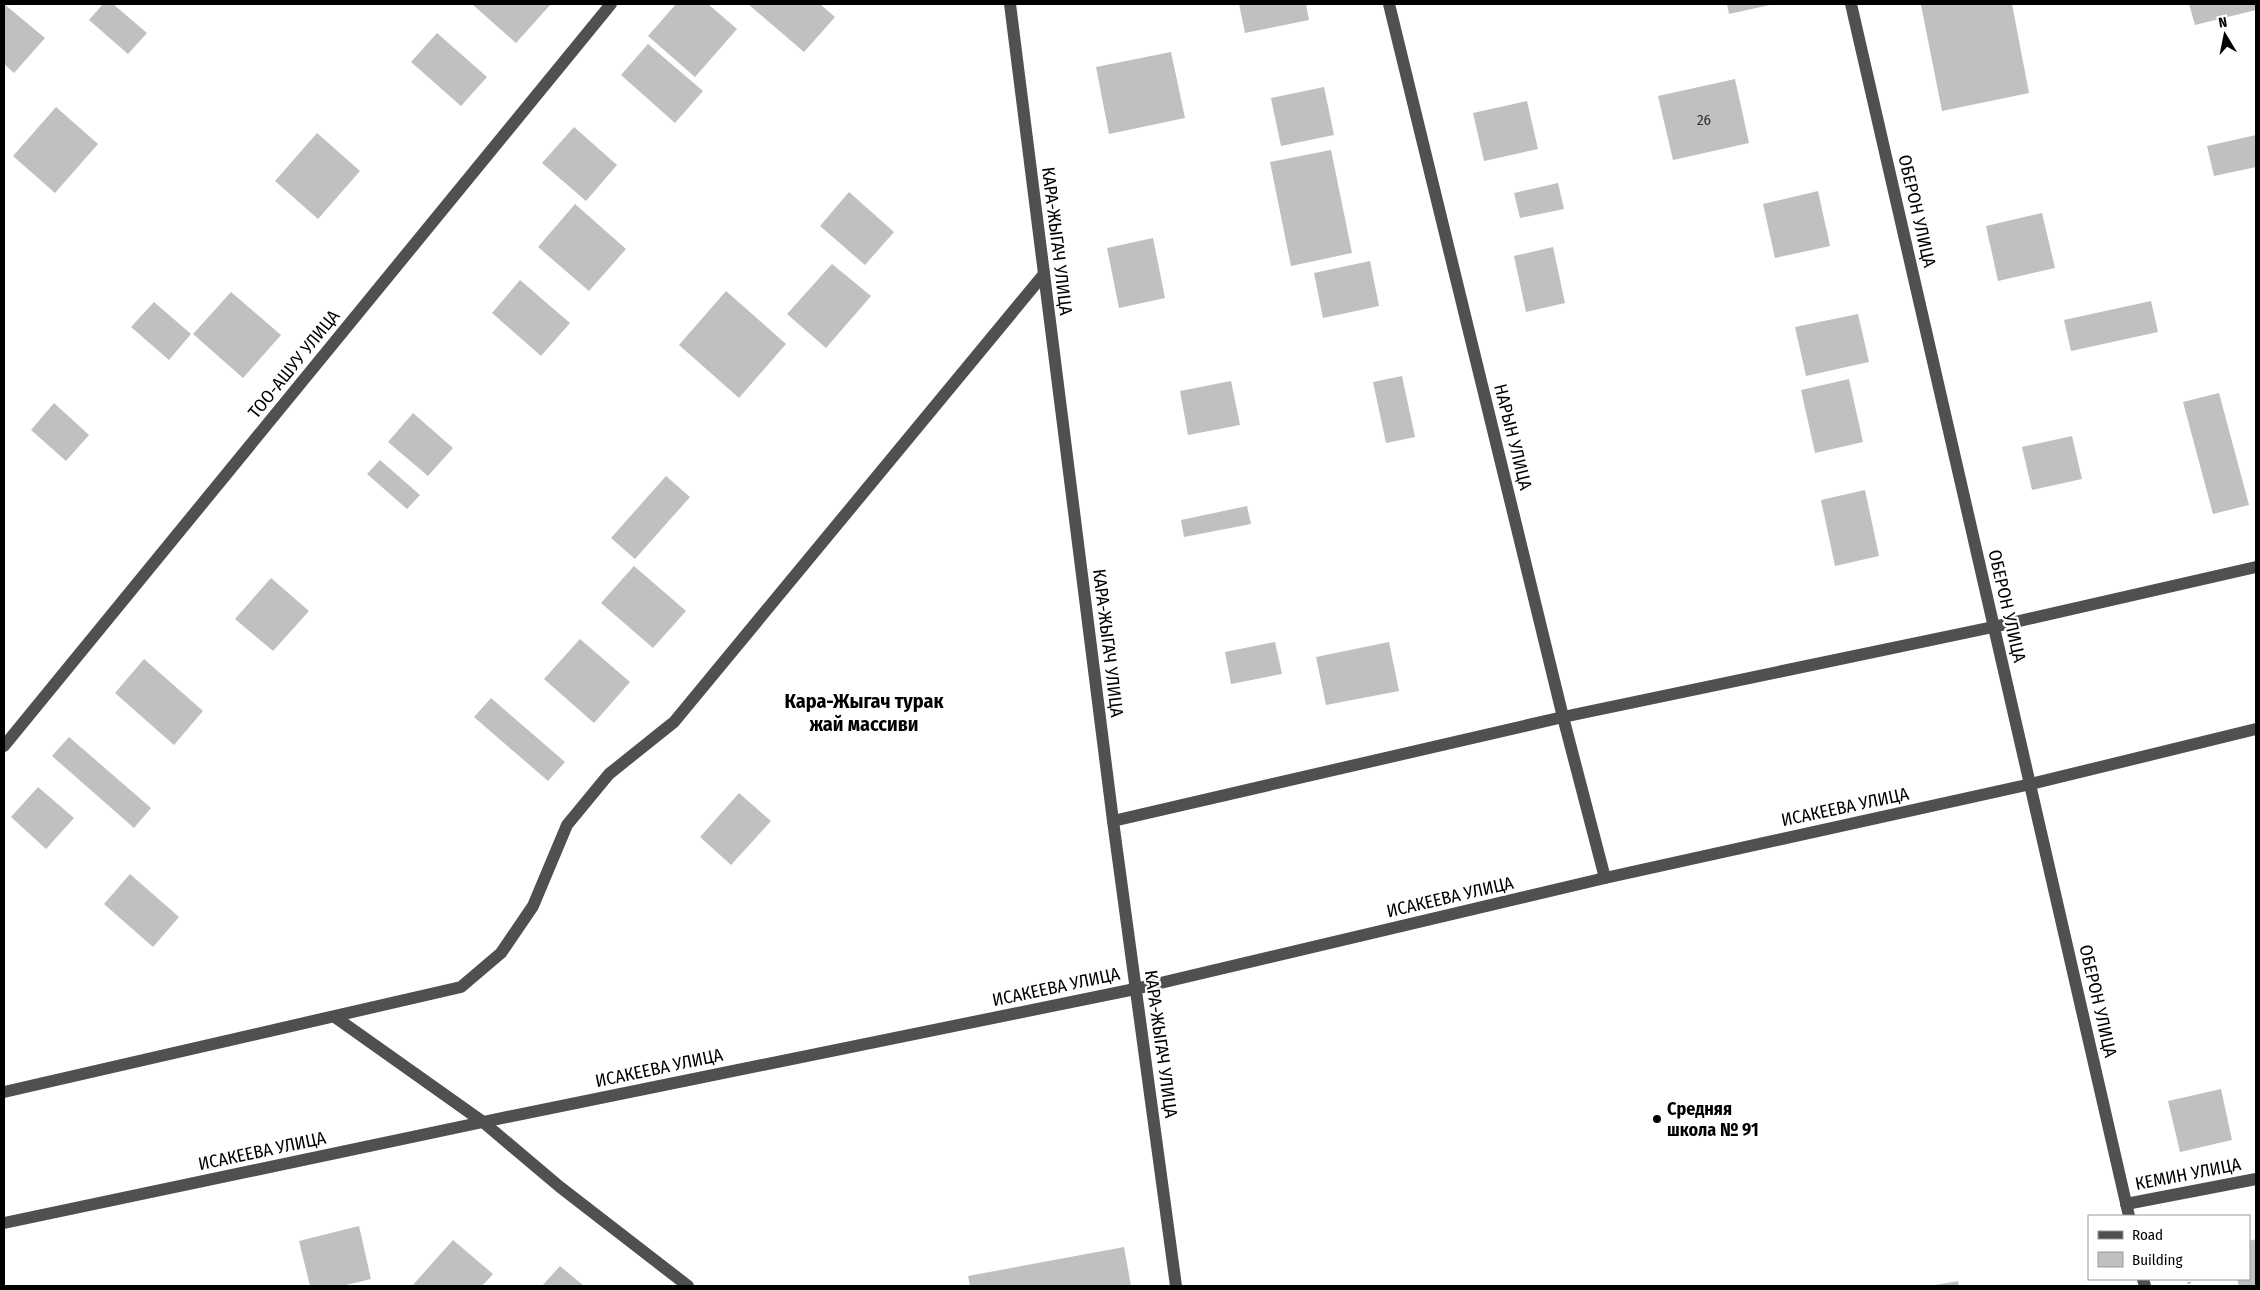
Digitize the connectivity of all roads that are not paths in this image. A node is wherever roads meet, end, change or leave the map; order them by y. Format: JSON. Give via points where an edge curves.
{"nodes":[{"id":1,"x":612,"y":4,"type":"edge"},
{"id":2,"x":1010,"y":4,"type":"edge"},
{"id":3,"x":1389,"y":4,"type":"edge"},
{"id":4,"x":1851,"y":4,"type":"edge"},
{"id":5,"x":1044,"y":274,"type":"junction"},
{"id":6,"x":2256,"y":567,"type":"edge"},
{"id":7,"x":1993,"y":627,"type":"junction"},
{"id":8,"x":1562,"y":717,"type":"junction"},
{"id":9,"x":2256,"y":729,"type":"edge"},
{"id":10,"x":4,"y":746,"type":"edge"},
{"id":11,"x":2032,"y":784,"type":"junction"},
{"id":12,"x":1113,"y":822,"type":"junction"},
{"id":13,"x":1605,"y":878,"type":"junction"},
{"id":14,"x":1136,"y":989,"type":"junction"},
{"id":15,"x":335,"y":1017,"type":"junction"},
{"id":16,"x":4,"y":1092,"type":"edge"},
{"id":17,"x":483,"y":1122,"type":"junction"},
{"id":18,"x":2256,"y":1179,"type":"edge"},
{"id":19,"x":2128,"y":1210,"type":"edge"},
{"id":20,"x":4,"y":1224,"type":"edge"},
{"id":21,"x":688,"y":1286,"type":"edge"},
{"id":22,"x":1176,"y":1286,"type":"edge"}],
"edges":[{"from":1,"to":10,"type":"street","name":"ТОО-АШУУ УЛИЦА"},
{"from":2,"to":5,"type":"street","name":"КАРА-ЖЫГАЧ УЛИЦА"},
{"from":3,"to":8,"type":"street","name":"НАРЫН УЛИЦА"},
{"from":4,"to":7,"type":"street","name":"ОБЕРОН УЛИЦА"},
{"from":5,"to":12,"type":"street","name":"КАРА-ЖЫГАЧ УЛИЦА"},
{"from":5,"to":15,"type":"street","via":[[674,722],[608,774],[567,824],[533,906],[501,953],[461,988]]},
{"from":6,"to":7,"type":"street"},
{"from":7,"to":8,"type":"street"},
{"from":7,"to":11,"type":"street","name":"ОБЕРОН УЛИЦА"},
{"from":8,"to":12,"type":"street"},
{"from":8,"to":13,"type":"street","name":"НАРЫН УЛИЦА"},
{"from":9,"to":11,"type":"street","name":"ИСАКЕЕВА УЛИЦА"},
{"from":11,"to":13,"type":"street","name":"ИСАКЕЕВА УЛИЦА"},
{"from":11,"to":19,"type":"street","name":"ОБЕРОН УЛИЦА"},
{"from":12,"to":14,"type":"street","name":"КАРА-ЖЫГАЧ УЛИЦА"},
{"from":13,"to":14,"type":"street","name":"ИСАКЕЕВА УЛИЦА"},
{"from":14,"to":17,"type":"street","name":"ИСАКЕЕВА УЛИЦА"},
{"from":14,"to":22,"type":"street","name":"КАРА-ЖЫГАЧ УЛИЦА"},
{"from":15,"to":16,"type":"street"},
{"from":15,"to":17,"type":"street"},
{"from":17,"to":20,"type":"street","name":"ИСАКЕЕВА УЛИЦА"},
{"from":17,"to":21,"type":"street","via":[[560,1187]]},
{"from":18,"to":19,"type":"street","name":"КЕМИН УЛИЦА"}]}
